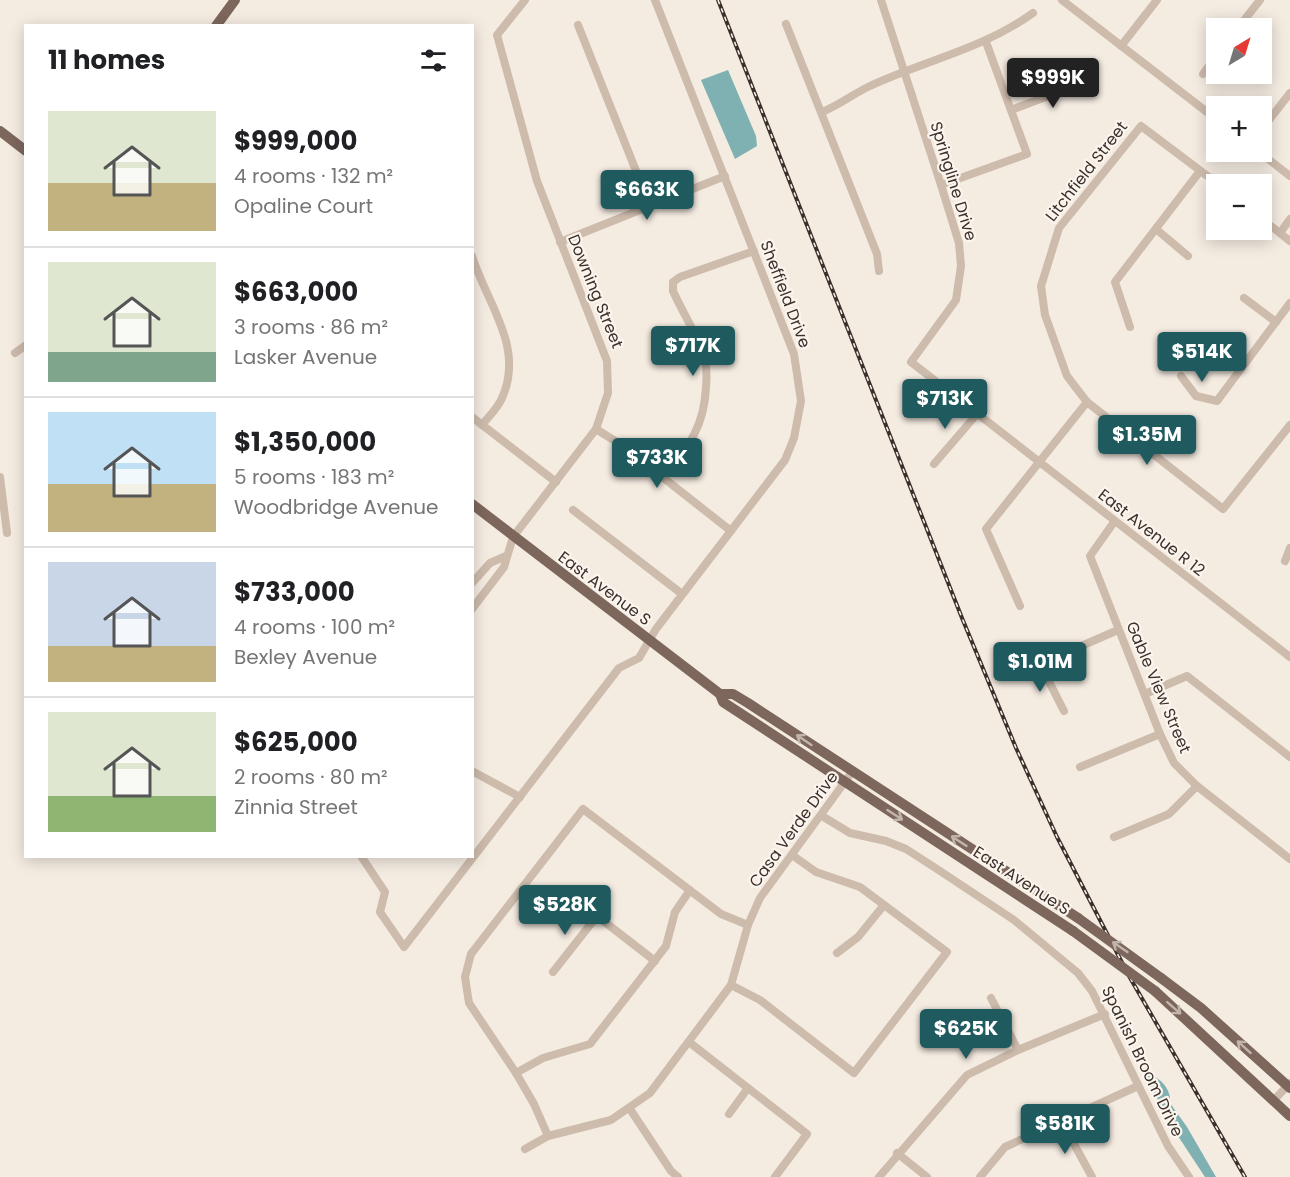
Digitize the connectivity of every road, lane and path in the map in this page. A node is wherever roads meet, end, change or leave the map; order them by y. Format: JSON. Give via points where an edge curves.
{"nodes":[{"id":1,"x":235,"y":0,"type":"edge"},
{"id":2,"x":525,"y":0,"type":"edge"},
{"id":3,"x":655,"y":0,"type":"edge"},
{"id":4,"x":880,"y":0,"type":"edge"},
{"id":5,"x":1062,"y":0,"type":"edge"},
{"id":6,"x":1157,"y":0,"type":"edge"},
{"id":7,"x":1260,"y":0,"type":"edge"},
{"id":8,"x":1033,"y":13,"type":"dead end"},
{"id":9,"x":1246,"y":18,"type":"edge"},
{"id":10,"x":217,"y":24,"type":"edge"},
{"id":11,"x":786,"y":24,"type":"dead end"},
{"id":12,"x":578,"y":25,"type":"dead end"},
{"id":13,"x":986,"y":42,"type":"junction"},
{"id":14,"x":1121,"y":46,"type":"junction"},
{"id":15,"x":1206,"y":70,"type":"edge"},
{"id":16,"x":904,"y":73,"type":"junction"},
{"id":17,"x":1203,"y":74,"type":"dead end"},
{"id":18,"x":1077,"y":77,"type":"dead end"},
{"id":19,"x":1290,"y":93,"type":"edge"},
{"id":20,"x":1011,"y":110,"type":"junction"},
{"id":21,"x":1206,"y":111,"type":"edge"},
{"id":22,"x":822,"y":112,"type":"junction"},
{"id":23,"x":1272,"y":116,"type":"edge"},
{"id":24,"x":0,"y":131,"type":"edge"},
{"id":25,"x":24,"y":149,"type":"edge"},
{"id":26,"x":1272,"y":162,"type":"edge"},
{"id":27,"x":1200,"y":171,"type":"junction"},
{"id":28,"x":1206,"y":175,"type":"edge"},
{"id":29,"x":725,"y":176,"type":"junction"},
{"id":30,"x":1290,"y":176,"type":"edge"},
{"id":31,"x":941,"y":185,"type":"junction"},
{"id":32,"x":650,"y":206,"type":"junction"},
{"id":33,"x":1290,"y":219,"type":"edge"},
{"id":34,"x":1272,"y":227,"type":"edge"},
{"id":35,"x":1156,"y":229,"type":"junction"},
{"id":36,"x":1280,"y":233,"type":"junction"},
{"id":37,"x":1290,"y":241,"type":"edge"},
{"id":38,"x":560,"y":242,"type":"junction"},
{"id":39,"x":754,"y":251,"type":"junction"},
{"id":40,"x":1188,"y":256,"type":"dead end"},
{"id":41,"x":474,"y":261,"type":"edge"},
{"id":42,"x":879,"y":271,"type":"dead end"},
{"id":43,"x":1244,"y":298,"type":"dead end"},
{"id":44,"x":1290,"y":303,"type":"edge"},
{"id":45,"x":1276,"y":322,"type":"junction"},
{"id":46,"x":1130,"y":327,"type":"dead end"},
{"id":47,"x":24,"y":346,"type":"edge"},
{"id":48,"x":15,"y":353,"type":"dead end"},
{"id":49,"x":911,"y":362,"type":"joint"},
{"id":50,"x":1181,"y":376,"type":"dead end"},
{"id":51,"x":1087,"y":402,"type":"junction"},
{"id":52,"x":977,"y":414,"type":"junction"},
{"id":53,"x":474,"y":419,"type":"edge"},
{"id":54,"x":482,"y":425,"type":"junction"},
{"id":55,"x":1290,"y":425,"type":"edge"},
{"id":56,"x":596,"y":429,"type":"junction"},
{"id":57,"x":1038,"y":462,"type":"junction"},
{"id":58,"x":934,"y":464,"type":"dead end"},
{"id":59,"x":0,"y":477,"type":"edge"},
{"id":60,"x":663,"y":477,"type":"junction"},
{"id":61,"x":556,"y":482,"type":"junction"},
{"id":62,"x":474,"y":506,"type":"edge"},
{"id":63,"x":573,"y":510,"type":"dead end"},
{"id":64,"x":1114,"y":522,"type":"junction"},
{"id":65,"x":731,"y":531,"type":"junction"},
{"id":66,"x":7,"y":533,"type":"dead end"},
{"id":67,"x":513,"y":537,"type":"junction"},
{"id":68,"x":1290,"y":548,"type":"edge"},
{"id":69,"x":506,"y":556,"type":"junction"},
{"id":70,"x":1285,"y":561,"type":"dead end"},
{"id":71,"x":474,"y":581,"type":"edge"},
{"id":72,"x":682,"y":594,"type":"junction"},
{"id":73,"x":474,"y":606,"type":"edge"},
{"id":74,"x":1020,"y":606,"type":"dead end"},
{"id":75,"x":1118,"y":630,"type":"junction"},
{"id":76,"x":649,"y":641,"type":"junction"},
{"id":77,"x":1290,"y":657,"type":"edge"},
{"id":78,"x":720,"y":694,"type":"junction"},
{"id":79,"x":1145,"y":694,"type":"junction"},
{"id":80,"x":1064,"y":711,"type":"dead end"},
{"id":81,"x":1161,"y":734,"type":"junction"},
{"id":82,"x":1290,"y":757,"type":"edge"},
{"id":83,"x":1080,"y":767,"type":"dead end"},
{"id":84,"x":474,"y":772,"type":"edge"},
{"id":85,"x":852,"y":772,"type":"junction"},
{"id":86,"x":845,"y":784,"type":"junction"},
{"id":87,"x":1197,"y":786,"type":"junction"},
{"id":88,"x":520,"y":797,"type":"junction"},
{"id":89,"x":822,"y":816,"type":"junction"},
{"id":90,"x":1114,"y":837,"type":"dead end"},
{"id":91,"x":792,"y":855,"type":"junction"},
{"id":92,"x":474,"y":856,"type":"edge"},
{"id":93,"x":362,"y":858,"type":"edge"},
{"id":94,"x":473,"y":858,"type":"edge"},
{"id":95,"x":1290,"y":859,"type":"edge"},
{"id":96,"x":690,"y":890,"type":"junction"},
{"id":97,"x":884,"y":905,"type":"junction"},
{"id":98,"x":748,"y":925,"type":"junction"},
{"id":99,"x":837,"y":953,"type":"dead end"},
{"id":100,"x":655,"y":961,"type":"junction"},
{"id":101,"x":553,"y":972,"type":"dead end"},
{"id":102,"x":732,"y":985,"type":"junction"},
{"id":103,"x":991,"y":998,"type":"dead end"},
{"id":104,"x":1105,"y":1014,"type":"junction"},
{"id":105,"x":689,"y":1042,"type":"junction"},
{"id":106,"x":1018,"y":1050,"type":"junction"},
{"id":107,"x":516,"y":1073,"type":"junction"},
{"id":108,"x":1289,"y":1085,"type":"edge"},
{"id":109,"x":1138,"y":1086,"type":"junction"},
{"id":110,"x":748,"y":1088,"type":"junction"},
{"id":111,"x":1274,"y":1100,"type":"junction"},
{"id":112,"x":630,"y":1109,"type":"junction"},
{"id":113,"x":729,"y":1114,"type":"dead end"},
{"id":114,"x":1290,"y":1116,"type":"edge"},
{"id":115,"x":1062,"y":1122,"type":"junction"},
{"id":116,"x":548,"y":1136,"type":"junction"},
{"id":117,"x":525,"y":1149,"type":"dead end"},
{"id":118,"x":897,"y":1153,"type":"junction"},
{"id":119,"x":678,"y":1177,"type":"edge"},
{"id":120,"x":775,"y":1177,"type":"edge"},
{"id":121,"x":879,"y":1177,"type":"edge"},
{"id":122,"x":927,"y":1177,"type":"edge"},
{"id":123,"x":980,"y":1177,"type":"edge"},
{"id":124,"x":1092,"y":1177,"type":"edge"},
{"id":125,"x":1189,"y":1177,"type":"edge"}],
"edges":[{"from":1,"to":10,"type":"main road"},
{"from":2,"to":38,"type":"street","name":"Downing Street","via":[[497,35],[537,181]]},
{"from":3,"to":29,"type":"street","name":"Sheffield Drive"},
{"from":4,"to":16,"type":"street","name":"Springline Drive"},
{"from":5,"to":14,"type":"street"},
{"from":6,"to":14,"type":"street"},
{"from":7,"to":9,"type":"street"},
{"from":8,"to":13,"type":"street"},
{"from":11,"to":22,"type":"street"},
{"from":12,"to":32,"type":"street"},
{"from":13,"to":16,"type":"street"},
{"from":13,"to":20,"type":"street"},
{"from":14,"to":21,"type":"street"},
{"from":15,"to":17,"type":"street"},
{"from":16,"to":22,"type":"street"},
{"from":16,"to":31,"type":"street","name":"Springline Drive"},
{"from":18,"to":20,"type":"street","via":[[1056,93]]},
{"from":19,"to":23,"type":"street"},
{"from":20,"to":31,"type":"street","via":[[1027,154]]},
{"from":22,"to":42,"type":"street"},
{"from":24,"to":25,"type":"main road"},
{"from":26,"to":30,"type":"street"},
{"from":27,"to":28,"type":"street"},
{"from":27,"to":35,"type":"street"},
{"from":27,"to":51,"type":"street","name":"Litchfield Street","via":[[1141,126],[1059,228],[1041,286],[1045,315],[1067,376]]},
{"from":29,"to":32,"type":"street"},
{"from":29,"to":39,"type":"street","name":"Sheffield Drive"},
{"from":31,"to":49,"type":"street","name":"Springline Drive","via":[[959,243],[961,266],[956,300]]},
{"from":32,"to":38,"type":"street"},
{"from":33,"to":36,"type":"street"},
{"from":34,"to":36,"type":"street"},
{"from":35,"to":40,"type":"street"},
{"from":35,"to":46,"type":"street","via":[[1115,282]]},
{"from":36,"to":37,"type":"street"},
{"from":38,"to":56,"type":"street","name":"Downing Street","via":[[607,361],[608,393]]},
{"from":39,"to":60,"type":"street","via":[[673,282],[673,291],[703,352],[706,397],[704,416],[694,436]]},
{"from":39,"to":65,"type":"street","name":"Sheffield Drive","via":[[794,354],[801,401],[785,460]]},
{"from":41,"to":54,"type":"street","via":[[509,347],[510,376],[501,400]]},
{"from":43,"to":45,"type":"street"},
{"from":44,"to":45,"type":"street"},
{"from":45,"to":50,"type":"street","via":[[1217,401],[1196,396]]},
{"from":47,"to":48,"type":"street"},
{"from":49,"to":52,"type":"street","name":"East Avenue R 12"},
{"from":51,"to":55,"type":"street","name":"Litchfield Street","via":[[1223,509]]},
{"from":51,"to":57,"type":"street"},
{"from":52,"to":57,"type":"street","name":"East Avenue R 12"},
{"from":52,"to":58,"type":"street"},
{"from":53,"to":54,"type":"street"},
{"from":54,"to":61,"type":"street"},
{"from":56,"to":60,"type":"street"},
{"from":56,"to":61,"type":"street","name":"Downing Street"},
{"from":57,"to":64,"type":"street","name":"East Avenue R 12"},
{"from":57,"to":74,"type":"street","via":[[986,529]]},
{"from":59,"to":66,"type":"street"},
{"from":60,"to":65,"type":"street"},
{"from":61,"to":67,"type":"street","name":"Downing Street"},
{"from":62,"to":67,"type":"main road","name":"East Avenue S"},
{"from":63,"to":72,"type":"street"},
{"from":64,"to":75,"type":"street","name":"Gable View Street","via":[[1090,556]]},
{"from":64,"to":77,"type":"street","name":"East Avenue R 12"},
{"from":65,"to":72,"type":"street","name":"Sheffield Drive"},
{"from":67,"to":69,"type":"street","name":"Downing Street"},
{"from":67,"to":76,"type":"main road","name":"East Avenue S"},
{"from":68,"to":70,"type":"street"},
{"from":69,"to":71,"type":"street","via":[[490,563]]},
{"from":69,"to":73,"type":"street","name":"Downing Street","via":[[504,567]]},
{"from":72,"to":76,"type":"street","name":"Sheffield Drive"},
{"from":75,"to":79,"type":"street","name":"Gable View Street"},
{"from":75,"to":80,"type":"street","via":[[1040,664]]},
{"from":76,"to":78,"type":"main road","name":"East Avenue S"},
{"from":76,"to":88,"type":"street","name":"Sheffield Drive","via":[[639,658],[619,668]]},
{"from":85,"to":78,"type":"main road","name":"East Avenue S","one_way":true,"via":[[740,698]]},
{"from":78,"to":86,"type":"main road","name":"East Avenue S","via":[[723,702]]},
{"from":79,"to":81,"type":"street","name":"Gable View Street"},
{"from":79,"to":82,"type":"street","via":[[1187,676]]},
{"from":81,"to":83,"type":"street"},
{"from":81,"to":87,"type":"street","name":"Gable View Street","via":[[1174,763]]},
{"from":84,"to":88,"type":"street"},
{"from":85,"to":86,"type":"street","name":"Casa Verde Drive"},
{"from":108,"to":85,"type":"main road","name":"East Avenue S","one_way":true,"bridge":true,"via":[[1201,1008],[1078,918]]},
{"from":86,"to":89,"type":"street","name":"Casa Verde Drive"},
{"from":86,"to":111,"type":"main road","name":"East Avenue S","one_way":true,"bridge":true,"via":[[1074,931],[1155,992]]},
{"from":87,"to":90,"type":"street","via":[[1169,814]]},
{"from":87,"to":95,"type":"street","name":"Gable View Street"},
{"from":88,"to":92,"type":"street","name":"Sheffield Drive"},
{"from":89,"to":91,"type":"street","name":"Casa Verde Drive"},
{"from":89,"to":104,"type":"street","name":"Spanish Broom Drive","via":[[850,833],[906,849],[1014,920],[1078,973]]},
{"from":91,"to":97,"type":"street","via":[[816,872],[860,887]]},
{"from":91,"to":98,"type":"street","name":"Casa Verde Drive","via":[[760,898]]},
{"from":93,"to":94,"type":"street","name":"Sheffield Drive","via":[[385,892],[380,912],[404,947]]},
{"from":96,"to":98,"type":"street","via":[[721,914]]},
{"from":96,"to":100,"type":"street","via":[[675,912],[666,946]]},
{"from":96,"to":107,"type":"street","via":[[583,808],[471,954],[465,977],[469,1003]]},
{"from":97,"to":99,"type":"street","via":[[858,937]]},
{"from":97,"to":102,"type":"street","via":[[947,952],[854,1073],[760,1000]]},
{"from":98,"to":102,"type":"street","name":"Casa Verde Drive"},
{"from":100,"to":101,"type":"street","via":[[597,916]]},
{"from":100,"to":107,"type":"street","via":[[590,1044],[543,1058]]},
{"from":102,"to":105,"type":"street","name":"Casa Verde Drive"},
{"from":103,"to":106,"type":"street"},
{"from":104,"to":106,"type":"street"},
{"from":104,"to":109,"type":"street","name":"Spanish Broom Drive"},
{"from":105,"to":110,"type":"street"},
{"from":105,"to":112,"type":"street","name":"Casa Verde Drive","via":[[650,1093]]},
{"from":106,"to":118,"type":"street","via":[[967,1074]]},
{"from":107,"to":116,"type":"street"},
{"from":108,"to":111,"type":"street"},
{"from":109,"to":115,"type":"street"},
{"from":109,"to":125,"type":"street","name":"Spanish Broom Drive","via":[[1168,1146]]},
{"from":110,"to":113,"type":"street"},
{"from":110,"to":120,"type":"street","via":[[807,1134]]},
{"from":111,"to":114,"type":"main road","name":"East Avenue S"},
{"from":112,"to":116,"type":"street","name":"Casa Verde Drive","via":[[611,1120]]},
{"from":112,"to":119,"type":"street"},
{"from":115,"to":123,"type":"street","via":[[1005,1147]]},
{"from":115,"to":124,"type":"street"},
{"from":116,"to":117,"type":"street","name":"Casa Verde Drive"},
{"from":118,"to":121,"type":"street"},
{"from":118,"to":122,"type":"street"}]}
